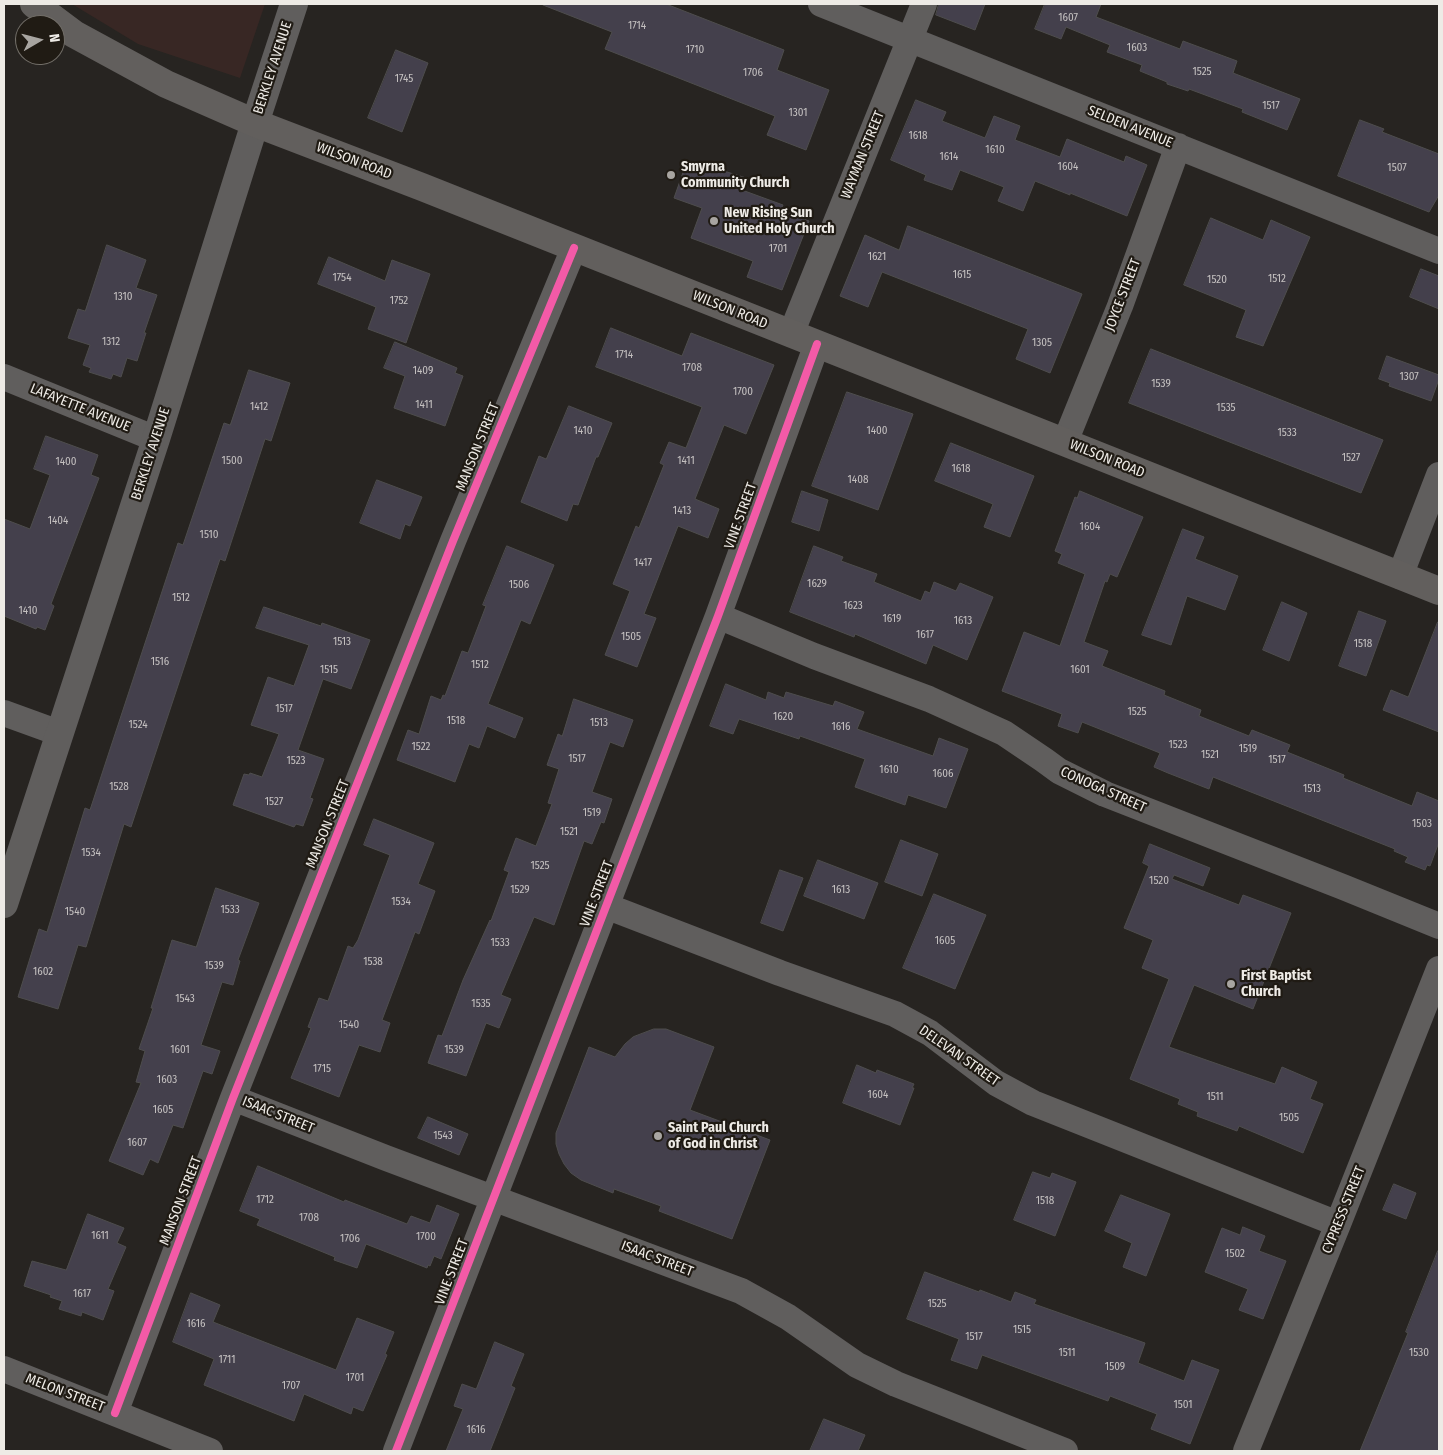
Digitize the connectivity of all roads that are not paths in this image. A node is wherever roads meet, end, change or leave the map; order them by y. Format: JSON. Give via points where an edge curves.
{"nodes":[{"id":1,"x":34,"y":4,"type":"edge"},
{"id":2,"x":294,"y":4,"type":"edge"},
{"id":3,"x":822,"y":4,"type":"edge"},
{"id":4,"x":924,"y":4,"type":"edge"},
{"id":5,"x":910,"y":38,"type":"junction"},
{"id":6,"x":255,"y":123,"type":"junction"},
{"id":7,"x":1178,"y":146,"type":"junction"},
{"id":8,"x":574,"y":248,"type":"junction"},
{"id":9,"x":1439,"y":251,"type":"edge"},
{"id":10,"x":791,"y":334,"type":"junction"},
{"id":11,"x":817,"y":344,"type":"junction"},
{"id":12,"x":4,"y":377,"type":"edge"},
{"id":13,"x":156,"y":439,"type":"junction"},
{"id":14,"x":1066,"y":442,"type":"junction"},
{"id":15,"x":1439,"y":475,"type":"edge"},
{"id":16,"x":1400,"y":576,"type":"junction"},
{"id":17,"x":1439,"y":591,"type":"edge"},
{"id":18,"x":718,"y":616,"type":"junction"},
{"id":19,"x":4,"y":713,"type":"edge"},
{"id":20,"x":59,"y":733,"type":"junction"},
{"id":21,"x":4,"y":904,"type":"edge"},
{"id":22,"x":606,"y":906,"type":"junction"},
{"id":23,"x":1439,"y":926,"type":"edge"},
{"id":24,"x":1439,"y":969,"type":"edge"},
{"id":25,"x":233,"y":1098,"type":"junction"},
{"id":26,"x":494,"y":1198,"type":"junction"},
{"id":27,"x":1338,"y":1224,"type":"junction"},
{"id":28,"x":4,"y":1369,"type":"edge"},
{"id":29,"x":115,"y":1413,"type":"junction"},
{"id":30,"x":210,"y":1451,"type":"edge"},
{"id":31,"x":396,"y":1451,"type":"edge"},
{"id":32,"x":1065,"y":1451,"type":"edge"},
{"id":33,"x":1246,"y":1451,"type":"edge"}],
"edges":[{"from":1,"to":6,"type":"main road","name":"WILSON ROAD","via":[[74,34],[127,63]]},
{"from":2,"to":6,"type":"street","name":"BERKLEY AVENUE"},
{"from":3,"to":5,"type":"street","name":"SELDEN AVENUE"},
{"from":4,"to":5,"type":"street","name":"WAYMAN STREET"},
{"from":5,"to":7,"type":"street","name":"SELDEN AVENUE"},
{"from":5,"to":10,"type":"street","name":"WAYMAN STREET"},
{"from":6,"to":8,"type":"main road","name":"WILSON ROAD"},
{"from":6,"to":13,"type":"street","name":"BERKLEY AVENUE"},
{"from":7,"to":9,"type":"street","name":"SELDEN AVENUE"},
{"from":7,"to":14,"type":"street","name":"JOYCE STREET"},
{"from":8,"to":10,"type":"main road","name":"WILSON ROAD"},
{"from":8,"to":25,"type":"street","name":"MANSON STREET","via":[[453,541]]},
{"from":10,"to":11,"type":"main road","name":"WILSON ROAD"},
{"from":11,"to":14,"type":"main road","name":"WILSON ROAD"},
{"from":11,"to":18,"type":"street","name":"VINE STREET"},
{"from":12,"to":13,"type":"street","name":"LAFAYETTE AVENUE"},
{"from":13,"to":20,"type":"street","name":"BERKLEY AVENUE"},
{"from":14,"to":16,"type":"main road","name":"WILSON ROAD"},
{"from":15,"to":16,"type":"street"},
{"from":16,"to":17,"type":"main road","name":"WILSON ROAD"},
{"from":18,"to":22,"type":"street","name":"VINE STREET"},
{"from":18,"to":23,"type":"street","name":"CONOGA STREET","via":[[937,702],[1004,733],[1059,772],[1105,794]]},
{"from":19,"to":20,"type":"street"},
{"from":20,"to":21,"type":"street","name":"BERKLEY AVENUE"},
{"from":22,"to":26,"type":"street","name":"VINE STREET"},
{"from":22,"to":27,"type":"street","name":"DELEVAN STREET","via":[[895,1014],[930,1033],[996,1083],[1033,1103]]},
{"from":24,"to":27,"type":"street","name":"CYPRESS STREET"},
{"from":25,"to":26,"type":"street","name":"ISAAC STREET"},
{"from":25,"to":29,"type":"street","name":"MANSON STREET"},
{"from":26,"to":31,"type":"street","name":"VINE STREET"},
{"from":26,"to":32,"type":"street","name":"ISAAC STREET","via":[[740,1291],[788,1317],[857,1365],[896,1384]]},
{"from":27,"to":33,"type":"street","name":"CYPRESS STREET"},
{"from":28,"to":29,"type":"street","name":"MELON STREET"},
{"from":29,"to":30,"type":"street","name":"MELON STREET"}]}
